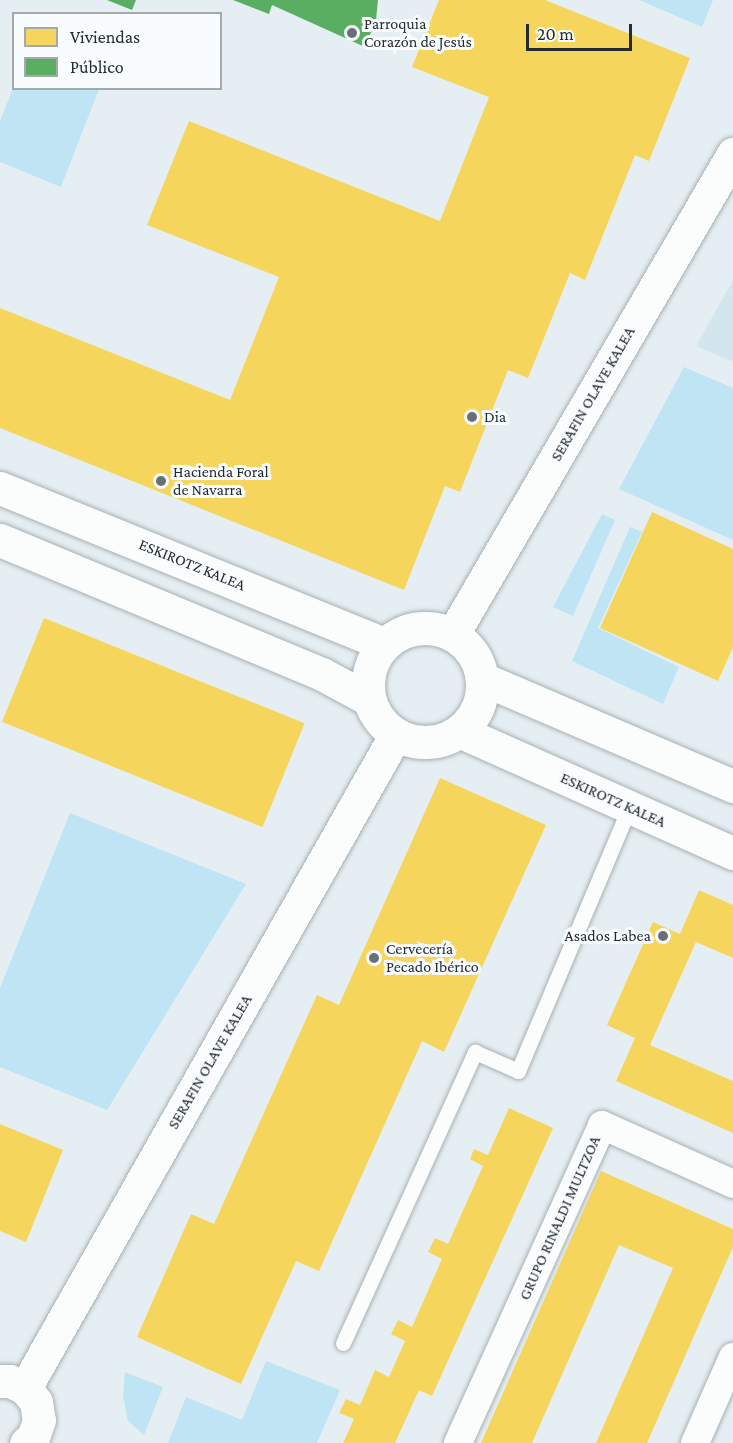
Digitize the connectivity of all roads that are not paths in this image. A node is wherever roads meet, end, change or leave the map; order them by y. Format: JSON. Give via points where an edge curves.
{"nodes":[{"id":1,"x":733,"y":154,"type":"edge"},
{"id":2,"x":0,"y":488,"type":"edge"},
{"id":3,"x":2,"y":546,"type":"edge"},
{"id":4,"x":453,"y":634,"type":"junction"},
{"id":5,"x":384,"y":644,"type":"junction"},
{"id":6,"x":483,"y":679,"type":"junction"},
{"id":7,"x":368,"y":699,"type":"junction"},
{"id":8,"x":461,"y":732,"type":"junction"},
{"id":9,"x":395,"y":736,"type":"junction"},
{"id":10,"x":733,"y":786,"type":"edge"},
{"id":11,"x":629,"y":808,"type":"junction"},
{"id":12,"x":733,"y":853,"type":"edge"},
{"id":13,"x":733,"y":1184,"type":"edge"},
{"id":14,"x":344,"y":1343,"type":"dead end"},
{"id":15,"x":733,"y":1358,"type":"edge"},
{"id":16,"x":13,"y":1385,"type":"edge"},
{"id":17,"x":33,"y":1441,"type":"edge"},
{"id":18,"x":459,"y":1443,"type":"edge"},
{"id":19,"x":695,"y":1443,"type":"edge"}],
"edges":[{"from":1,"to":4,"type":"main road","name":"SERAFIN OLAVE KALEA"},
{"from":2,"to":5,"type":"main road","name":"ESKIROTZ KALEA"},
{"from":3,"to":7,"type":"main road","via":[[322,674]]},
{"from":4,"to":5,"type":"main road","via":[[429,627],[413,629]]},
{"from":4,"to":6,"type":"main road","via":[[473,653]]},
{"from":5,"to":7,"type":"main road","via":[[369,669]]},
{"from":6,"to":8,"type":"main road","via":[[478,708]]},
{"from":6,"to":10,"type":"main road"},
{"from":7,"to":9,"type":"main road","via":[[378,720]]},
{"from":8,"to":9,"type":"main road","via":[[428,744]]},
{"from":8,"to":11,"type":"main road","name":"ESKIROTZ KALEA"},
{"from":9,"to":16,"type":"main road","name":"SERAFIN OLAVE KALEA"},
{"from":11,"to":12,"type":"main road","name":"ESKIROTZ KALEA"},
{"from":11,"to":14,"type":"lane","via":[[518,1071],[475,1052]]},
{"from":13,"to":18,"type":"street","name":"GRUPO RINALDI MULTZOA","via":[[602,1125]]},
{"from":15,"to":19,"type":"street"},
{"from":16,"to":17,"type":"main road","via":[[36,1402],[39,1420]]}]}
